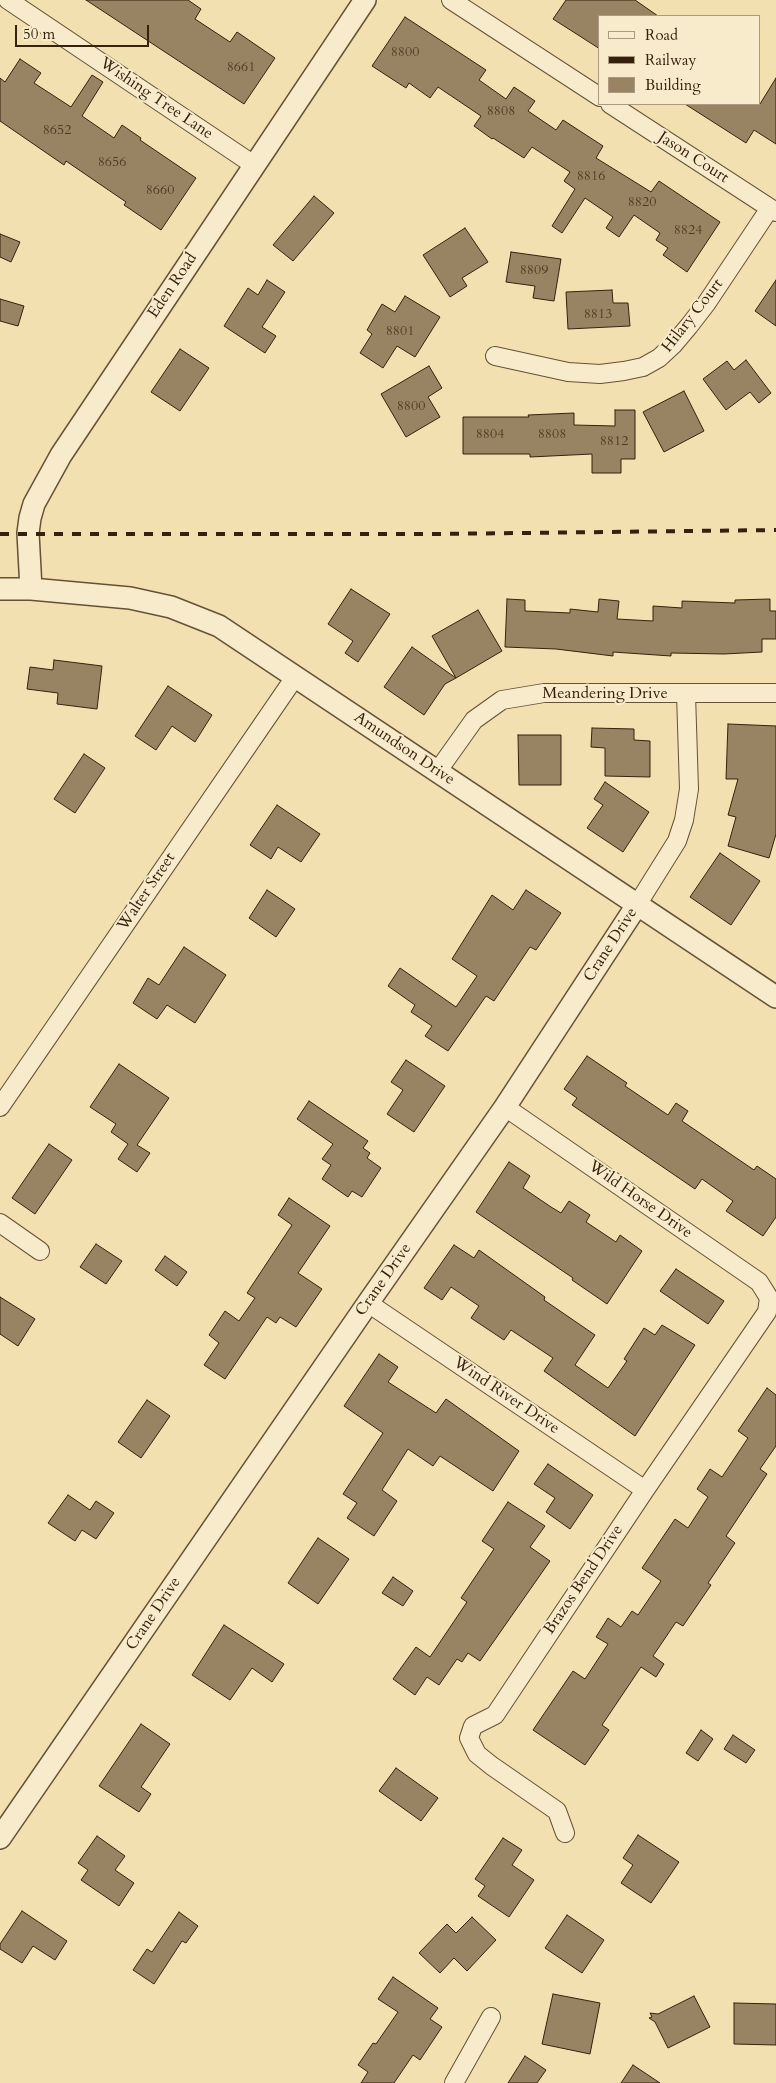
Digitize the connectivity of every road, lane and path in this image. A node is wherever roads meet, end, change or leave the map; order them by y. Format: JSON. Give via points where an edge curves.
{"nodes":[{"id":1,"x":8,"y":0,"type":"edge"},
{"id":2,"x":365,"y":0,"type":"edge"},
{"id":3,"x":451,"y":0,"type":"edge"},
{"id":4,"x":598,"y":96,"type":"edge"},
{"id":5,"x":612,"y":105,"type":"edge"},
{"id":6,"x":254,"y":165,"type":"junction"},
{"id":7,"x":773,"y":210,"type":"edge"},
{"id":8,"x":495,"y":356,"type":"dead end"},
{"id":9,"x":0,"y":589,"type":"edge"},
{"id":10,"x":31,"y":589,"type":"junction"},
{"id":11,"x":294,"y":677,"type":"junction"},
{"id":12,"x":776,"y":693,"type":"edge"},
{"id":13,"x":686,"y":694,"type":"junction"},
{"id":14,"x":437,"y":772,"type":"junction"},
{"id":15,"x":637,"y":905,"type":"junction"},
{"id":16,"x":776,"y":997,"type":"edge"},
{"id":17,"x":0,"y":1106,"type":"edge"},
{"id":18,"x":505,"y":1107,"type":"junction"},
{"id":19,"x":0,"y":1222,"type":"edge"},
{"id":20,"x":40,"y":1251,"type":"dead end"},
{"id":21,"x":770,"y":1298,"type":"joint"},
{"id":22,"x":368,"y":1303,"type":"junction"},
{"id":23,"x":645,"y":1490,"type":"junction"},
{"id":24,"x":565,"y":1833,"type":"dead end"},
{"id":25,"x":0,"y":1838,"type":"edge"},
{"id":26,"x":491,"y":2017,"type":"dead end"},
{"id":27,"x":454,"y":2083,"type":"edge"}],
"edges":[{"from":1,"to":6,"type":"street","name":"Wishing Tree Lane"},
{"from":2,"to":6,"type":"street","name":"Eden Road"},
{"from":3,"to":4,"type":"street"},
{"from":5,"to":7,"type":"street","name":"Jason Court"},
{"from":6,"to":10,"type":"street","name":"Eden Road","via":[[61,455],[34,504],[28,532]]},
{"from":7,"to":8,"type":"street","name":"Hilary Court","via":[[689,326],[666,352],[643,367],[600,374],[568,372]]},
{"from":9,"to":10,"type":"street","name":"Amundson Drive"},
{"from":10,"to":11,"type":"street","name":"Amundson Drive","via":[[130,598],[171,607],[220,626]]},
{"from":11,"to":14,"type":"street","name":"Amundson Drive"},
{"from":11,"to":17,"type":"street","name":"Walter Street"},
{"from":12,"to":13,"type":"street","name":"Meandering Drive"},
{"from":13,"to":14,"type":"street","name":"Meandering Drive","via":[[544,693],[502,700],[474,720]]},
{"from":13,"to":15,"type":"street","name":"Crane Drive","via":[[689,789],[684,820],[677,841]]},
{"from":14,"to":15,"type":"street","name":"Amundson Drive"},
{"from":15,"to":16,"type":"street","name":"Amundson Drive"},
{"from":15,"to":18,"type":"street","name":"Crane Drive"},
{"from":18,"to":21,"type":"street","name":"Wild Horse Drive","via":[[759,1282]]},
{"from":18,"to":22,"type":"street","name":"Crane Drive"},
{"from":19,"to":20,"type":"street"},
{"from":21,"to":23,"type":"street","name":"Brazos Bend Drive","via":[[767,1312]]},
{"from":22,"to":23,"type":"street","name":"Wind River Drive"},
{"from":22,"to":25,"type":"street","name":"Crane Drive"},
{"from":23,"to":24,"type":"street","name":"Brazos Bend Drive","via":[[495,1715],[473,1726],[469,1738],[477,1754],[557,1811]]},
{"from":26,"to":27,"type":"street"}]}
